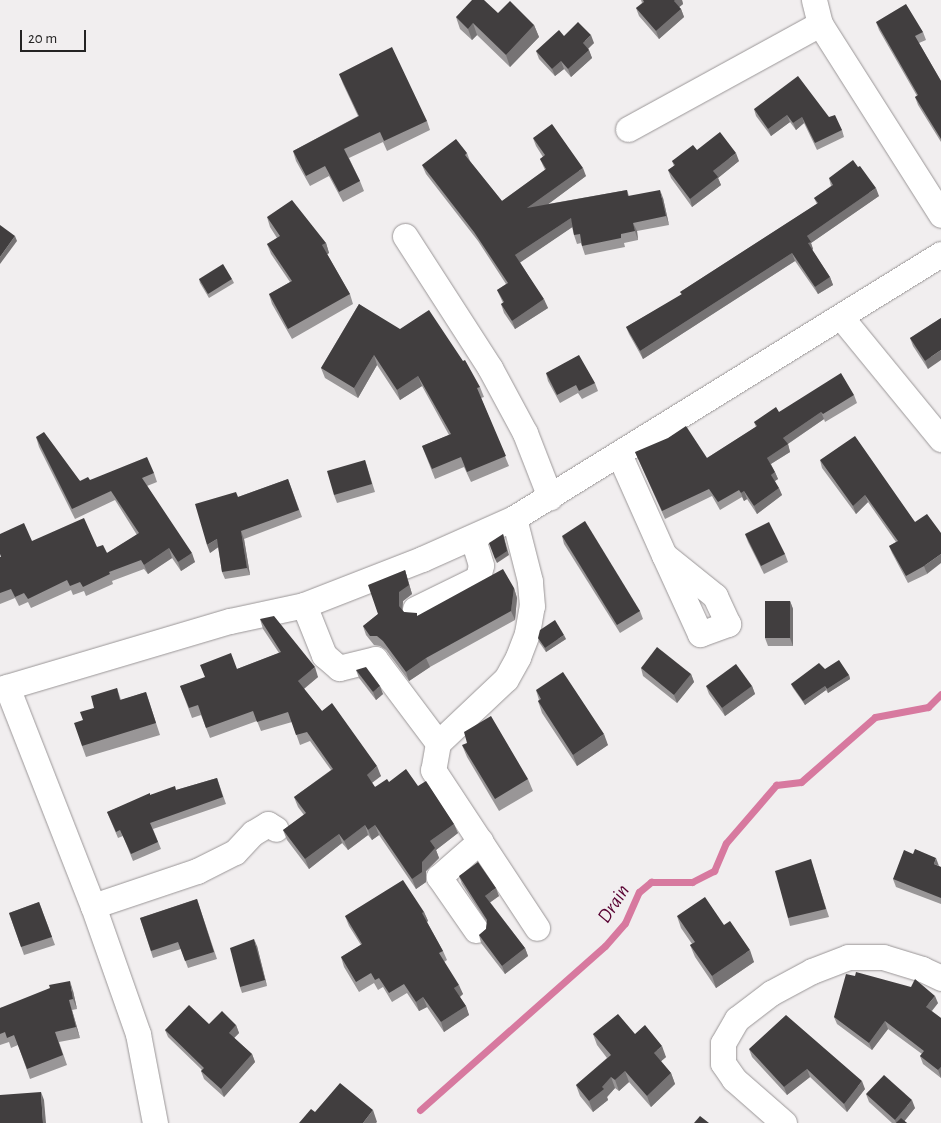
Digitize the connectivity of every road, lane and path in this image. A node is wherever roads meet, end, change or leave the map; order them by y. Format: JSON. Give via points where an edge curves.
{"nodes":[{"id":1,"x":814,"y":0,"type":"edge"},
{"id":2,"x":820,"y":24,"type":"junction"},
{"id":3,"x":628,"y":129,"type":"dead end"},
{"id":4,"x":941,"y":215,"type":"edge"},
{"id":5,"x":405,"y":236,"type":"dead end"},
{"id":6,"x":941,"y":254,"type":"edge"},
{"id":7,"x":841,"y":317,"type":"junction"},
{"id":8,"x":941,"y":439,"type":"edge"},
{"id":9,"x":619,"y":454,"type":"junction"},
{"id":10,"x":550,"y":497,"type":"junction"},
{"id":11,"x":514,"y":518,"type":"junction"},
{"id":12,"x":473,"y":538,"type":"junction"},
{"id":13,"x":664,"y":555,"type":"dead end"},
{"id":14,"x":304,"y":605,"type":"junction"},
{"id":15,"x":416,"y":609,"type":"dead end"},
{"id":16,"x":3,"y":688,"type":"edge"},
{"id":17,"x":438,"y":743,"type":"junction"},
{"id":18,"x":276,"y":829,"type":"dead end"},
{"id":19,"x":480,"y":841,"type":"junction"},
{"id":20,"x":92,"y":906,"type":"junction"},
{"id":21,"x":537,"y":928,"type":"dead end"},
{"id":22,"x":476,"y":930,"type":"dead end"},
{"id":23,"x":941,"y":978,"type":"edge"},
{"id":24,"x":155,"y":1123,"type":"edge"},
{"id":25,"x":784,"y":1123,"type":"edge"}],
"edges":[{"from":1,"to":2,"type":"street"},
{"from":2,"to":3,"type":"street"},
{"from":2,"to":4,"type":"street"},
{"from":5,"to":10,"type":"street","via":[[490,368],[525,433]]},
{"from":6,"to":7,"type":"street"},
{"from":7,"to":8,"type":"street"},
{"from":7,"to":9,"type":"street"},
{"from":9,"to":10,"type":"street"},
{"from":9,"to":13,"type":"street"},
{"from":10,"to":11,"type":"street"},
{"from":11,"to":12,"type":"street"},
{"from":11,"to":17,"type":"street","via":[[530,581],[532,606],[527,633],[506,679]]},
{"from":12,"to":14,"type":"street"},
{"from":12,"to":15,"type":"street","via":[[480,565],[478,578]]},
{"from":14,"to":16,"type":"street","via":[[230,621]]},
{"from":14,"to":17,"type":"street","via":[[324,655],[339,668],[375,659]]},
{"from":16,"to":20,"type":"street"},
{"from":17,"to":19,"type":"street","via":[[433,770]]},
{"from":18,"to":20,"type":"street","via":[[268,824],[252,833],[235,852],[197,871]]},
{"from":19,"to":21,"type":"street"},
{"from":19,"to":22,"type":"street","via":[[439,878]]},
{"from":20,"to":24,"type":"street","via":[[138,1034]]},
{"from":23,"to":25,"type":"street","via":[[883,957],[848,957],[812,971],[771,993],[737,1020],[723,1043],[723,1063],[734,1079]]}]}
